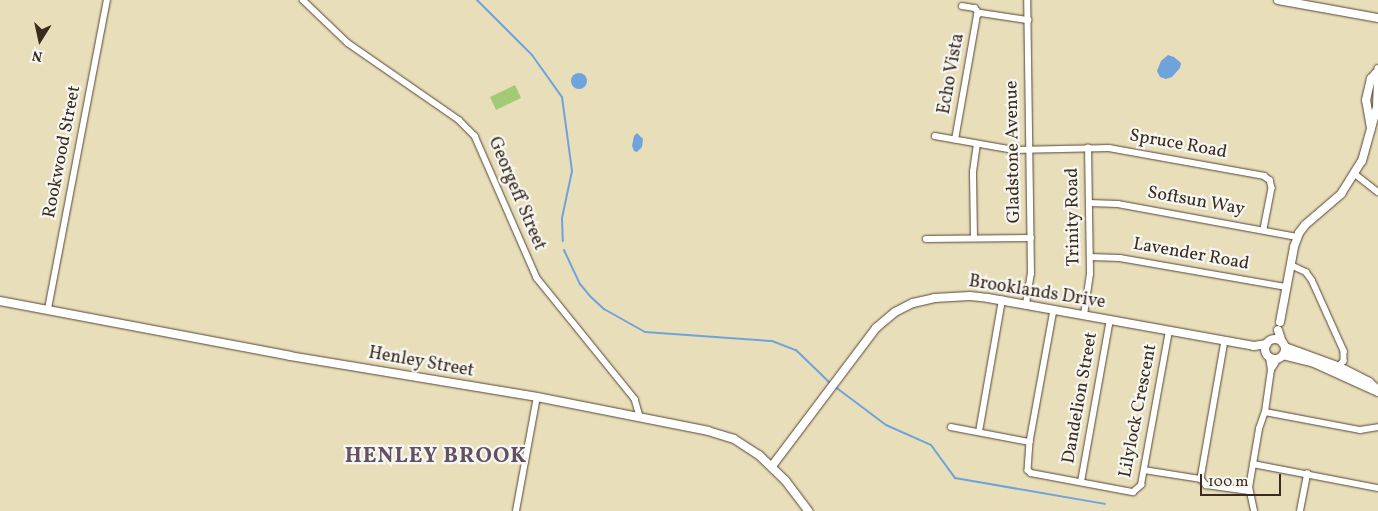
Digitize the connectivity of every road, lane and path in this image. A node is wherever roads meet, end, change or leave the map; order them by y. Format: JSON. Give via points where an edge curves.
{"nodes":[{"id":1,"x":107,"y":0,"type":"edge"},
{"id":2,"x":303,"y":0,"type":"edge"},
{"id":3,"x":1027,"y":0,"type":"edge"},
{"id":4,"x":1278,"y":0,"type":"edge"},
{"id":5,"x":1317,"y":3,"type":"edge"},
{"id":6,"x":962,"y":6,"type":"dead end"},
{"id":7,"x":979,"y":13,"type":"junction"},
{"id":8,"x":1378,"y":18,"type":"edge"},
{"id":9,"x":1028,"y":20,"type":"junction"},
{"id":10,"x":1377,"y":71,"type":"edge"},
{"id":11,"x":1373,"y":132,"type":"edge"},
{"id":12,"x":934,"y":136,"type":"dead end"},
{"id":13,"x":955,"y":140,"type":"junction"},
{"id":14,"x":977,"y":145,"type":"junction"},
{"id":15,"x":1088,"y":148,"type":"junction"},
{"id":16,"x":1029,"y":150,"type":"junction"},
{"id":17,"x":1355,"y":174,"type":"junction"},
{"id":18,"x":1378,"y":192,"type":"edge"},
{"id":19,"x":1089,"y":203,"type":"junction"},
{"id":20,"x":1264,"y":229,"type":"junction"},
{"id":21,"x":1297,"y":237,"type":"junction"},
{"id":22,"x":974,"y":238,"type":"junction"},
{"id":23,"x":1031,"y":238,"type":"junction"},
{"id":24,"x":926,"y":239,"type":"dead end"},
{"id":25,"x":1090,"y":257,"type":"junction"},
{"id":26,"x":1291,"y":265,"type":"junction"},
{"id":27,"x":1286,"y":287,"type":"junction"},
{"id":28,"x":1002,"y":300,"type":"junction"},
{"id":29,"x":0,"y":301,"type":"edge"},
{"id":30,"x":1026,"y":304,"type":"junction"},
{"id":31,"x":48,"y":309,"type":"junction"},
{"id":32,"x":1054,"y":310,"type":"junction"},
{"id":33,"x":1084,"y":315,"type":"junction"},
{"id":34,"x":1110,"y":320,"type":"junction"},
{"id":35,"x":1279,"y":326,"type":"junction"},
{"id":36,"x":1169,"y":331,"type":"junction"},
{"id":37,"x":1225,"y":340,"type":"junction"},
{"id":38,"x":1268,"y":348,"type":"junction"},
{"id":39,"x":1282,"y":351,"type":"junction"},
{"id":40,"x":1338,"y":369,"type":"junction"},
{"id":41,"x":1271,"y":370,"type":"junction"},
{"id":42,"x":1378,"y":391,"type":"edge"},
{"id":43,"x":537,"y":397,"type":"junction"},
{"id":44,"x":1265,"y":412,"type":"junction"},
{"id":45,"x":640,"y":416,"type":"junction"},
{"id":46,"x":1378,"y":427,"type":"edge"},
{"id":47,"x":951,"y":428,"type":"dead end"},
{"id":48,"x":979,"y":432,"type":"junction"},
{"id":49,"x":1030,"y":442,"type":"junction"},
{"id":50,"x":1253,"y":464,"type":"junction"},
{"id":51,"x":772,"y":466,"type":"junction"},
{"id":52,"x":1144,"y":470,"type":"junction"},
{"id":53,"x":1307,"y":474,"type":"junction"},
{"id":54,"x":1201,"y":479,"type":"junction"},
{"id":55,"x":1081,"y":482,"type":"junction"},
{"id":56,"x":1378,"y":488,"type":"edge"},
{"id":57,"x":1249,"y":491,"type":"junction"},
{"id":58,"x":516,"y":511,"type":"edge"},
{"id":59,"x":808,"y":511,"type":"edge"},
{"id":60,"x":1254,"y":511,"type":"edge"},
{"id":61,"x":1300,"y":511,"type":"edge"}],
"edges":[{"from":1,"to":31,"type":"street","name":"Rookwood Street"},
{"from":2,"to":45,"type":"street","name":"Georgeff Street","via":[[348,43],[459,120],[475,136],[537,278],[635,398]]},
{"from":3,"to":9,"type":"street","name":"Gladstone Avenue"},
{"from":4,"to":5,"type":"street"},
{"from":5,"to":8,"type":"street"},
{"from":6,"to":7,"type":"street","name":"Echo Vista","via":[[975,8]]},
{"from":7,"to":9,"type":"street","name":"Echo Vista"},
{"from":7,"to":13,"type":"street","name":"Echo Vista"},
{"from":9,"to":16,"type":"street","name":"Gladstone Avenue"},
{"from":10,"to":11,"type":"street","via":[[1371,79],[1366,100]]},
{"from":11,"to":17,"type":"street"},
{"from":12,"to":13,"type":"street","name":"Spruce Road"},
{"from":13,"to":14,"type":"street","name":"Spruce Road"},
{"from":14,"to":16,"type":"street","name":"Spruce Road"},
{"from":14,"to":22,"type":"street","via":[[973,172]]},
{"from":15,"to":16,"type":"street","name":"Spruce Road"},
{"from":15,"to":19,"type":"street","name":"Trinity Road"},
{"from":15,"to":20,"type":"street","name":"Spruce Road","via":[[1109,148],[1264,176],[1270,180],[1272,188]]},
{"from":16,"to":23,"type":"street","name":"Gladstone Avenue"},
{"from":17,"to":18,"type":"street"},
{"from":17,"to":21,"type":"street","via":[[1341,194],[1305,225]]},
{"from":19,"to":20,"type":"street","name":"Softsun Way","via":[[1118,204]]},
{"from":19,"to":25,"type":"street","name":"Trinity Road"},
{"from":20,"to":21,"type":"street","name":"Softsun Way"},
{"from":21,"to":26,"type":"street"},
{"from":22,"to":23,"type":"street"},
{"from":22,"to":24,"type":"street"},
{"from":23,"to":30,"type":"street","name":"Gladstone Avenue","via":[[1031,274]]},
{"from":25,"to":27,"type":"street","name":"Lavender Road","via":[[1120,258]]},
{"from":25,"to":33,"type":"street","name":"Trinity Road","via":[[1090,284]]},
{"from":26,"to":27,"type":"street"},
{"from":26,"to":40,"type":"street","via":[[1306,272],[1312,280],[1344,351],[1344,362]]},
{"from":27,"to":35,"type":"street"},
{"from":28,"to":30,"type":"street","name":"Brooklands Drive"},
{"from":28,"to":48,"type":"street"},
{"from":28,"to":51,"type":"street","name":"Brooklands Drive","via":[[970,296],[934,298],[895,312],[876,328]]},
{"from":29,"to":31,"type":"street","name":"Henley Street"},
{"from":30,"to":32,"type":"street","name":"Brooklands Drive"},
{"from":31,"to":43,"type":"street","name":"Henley Street","via":[[290,356]]},
{"from":32,"to":33,"type":"street","name":"Brooklands Drive"},
{"from":32,"to":49,"type":"street","name":"Lilylock Crescent"},
{"from":33,"to":34,"type":"street","name":"Brooklands Drive"},
{"from":34,"to":36,"type":"street","name":"Brooklands Drive"},
{"from":34,"to":55,"type":"street","name":"Dandelion Street"},
{"from":35,"to":38,"type":"street"},
{"from":35,"to":39,"type":"street"},
{"from":36,"to":37,"type":"street","name":"Brooklands Drive"},
{"from":36,"to":52,"type":"street","name":"Lilylock Crescent"},
{"from":37,"to":38,"type":"street","name":"Brooklands Drive"},
{"from":37,"to":54,"type":"street"},
{"from":38,"to":39,"type":"street"},
{"from":38,"to":39,"type":"street"},
{"from":38,"to":41,"type":"street"},
{"from":39,"to":40,"type":"street"},
{"from":39,"to":41,"type":"street"},
{"from":40,"to":42,"type":"street","via":[[1371,391]]},
{"from":41,"to":44,"type":"street"},
{"from":43,"to":45,"type":"street","name":"Henley Street"},
{"from":43,"to":58,"type":"street"},
{"from":44,"to":46,"type":"street","via":[[1360,430]]},
{"from":44,"to":50,"type":"street"},
{"from":45,"to":51,"type":"street","name":"Henley Street","via":[[734,440]]},
{"from":47,"to":48,"type":"street"},
{"from":48,"to":49,"type":"street"},
{"from":49,"to":55,"type":"street","name":"Lilylock Crescent","via":[[1026,467],[1031,473]]},
{"from":50,"to":53,"type":"street"},
{"from":50,"to":57,"type":"street"},
{"from":51,"to":59,"type":"street","name":"Henley Street"},
{"from":52,"to":54,"type":"street"},
{"from":52,"to":55,"type":"street","name":"Lilylock Crescent","via":[[1141,485],[1133,492]]},
{"from":53,"to":56,"type":"street"},
{"from":53,"to":61,"type":"street"},
{"from":54,"to":57,"type":"street","via":[[1206,484]]},
{"from":57,"to":60,"type":"street"}]}
